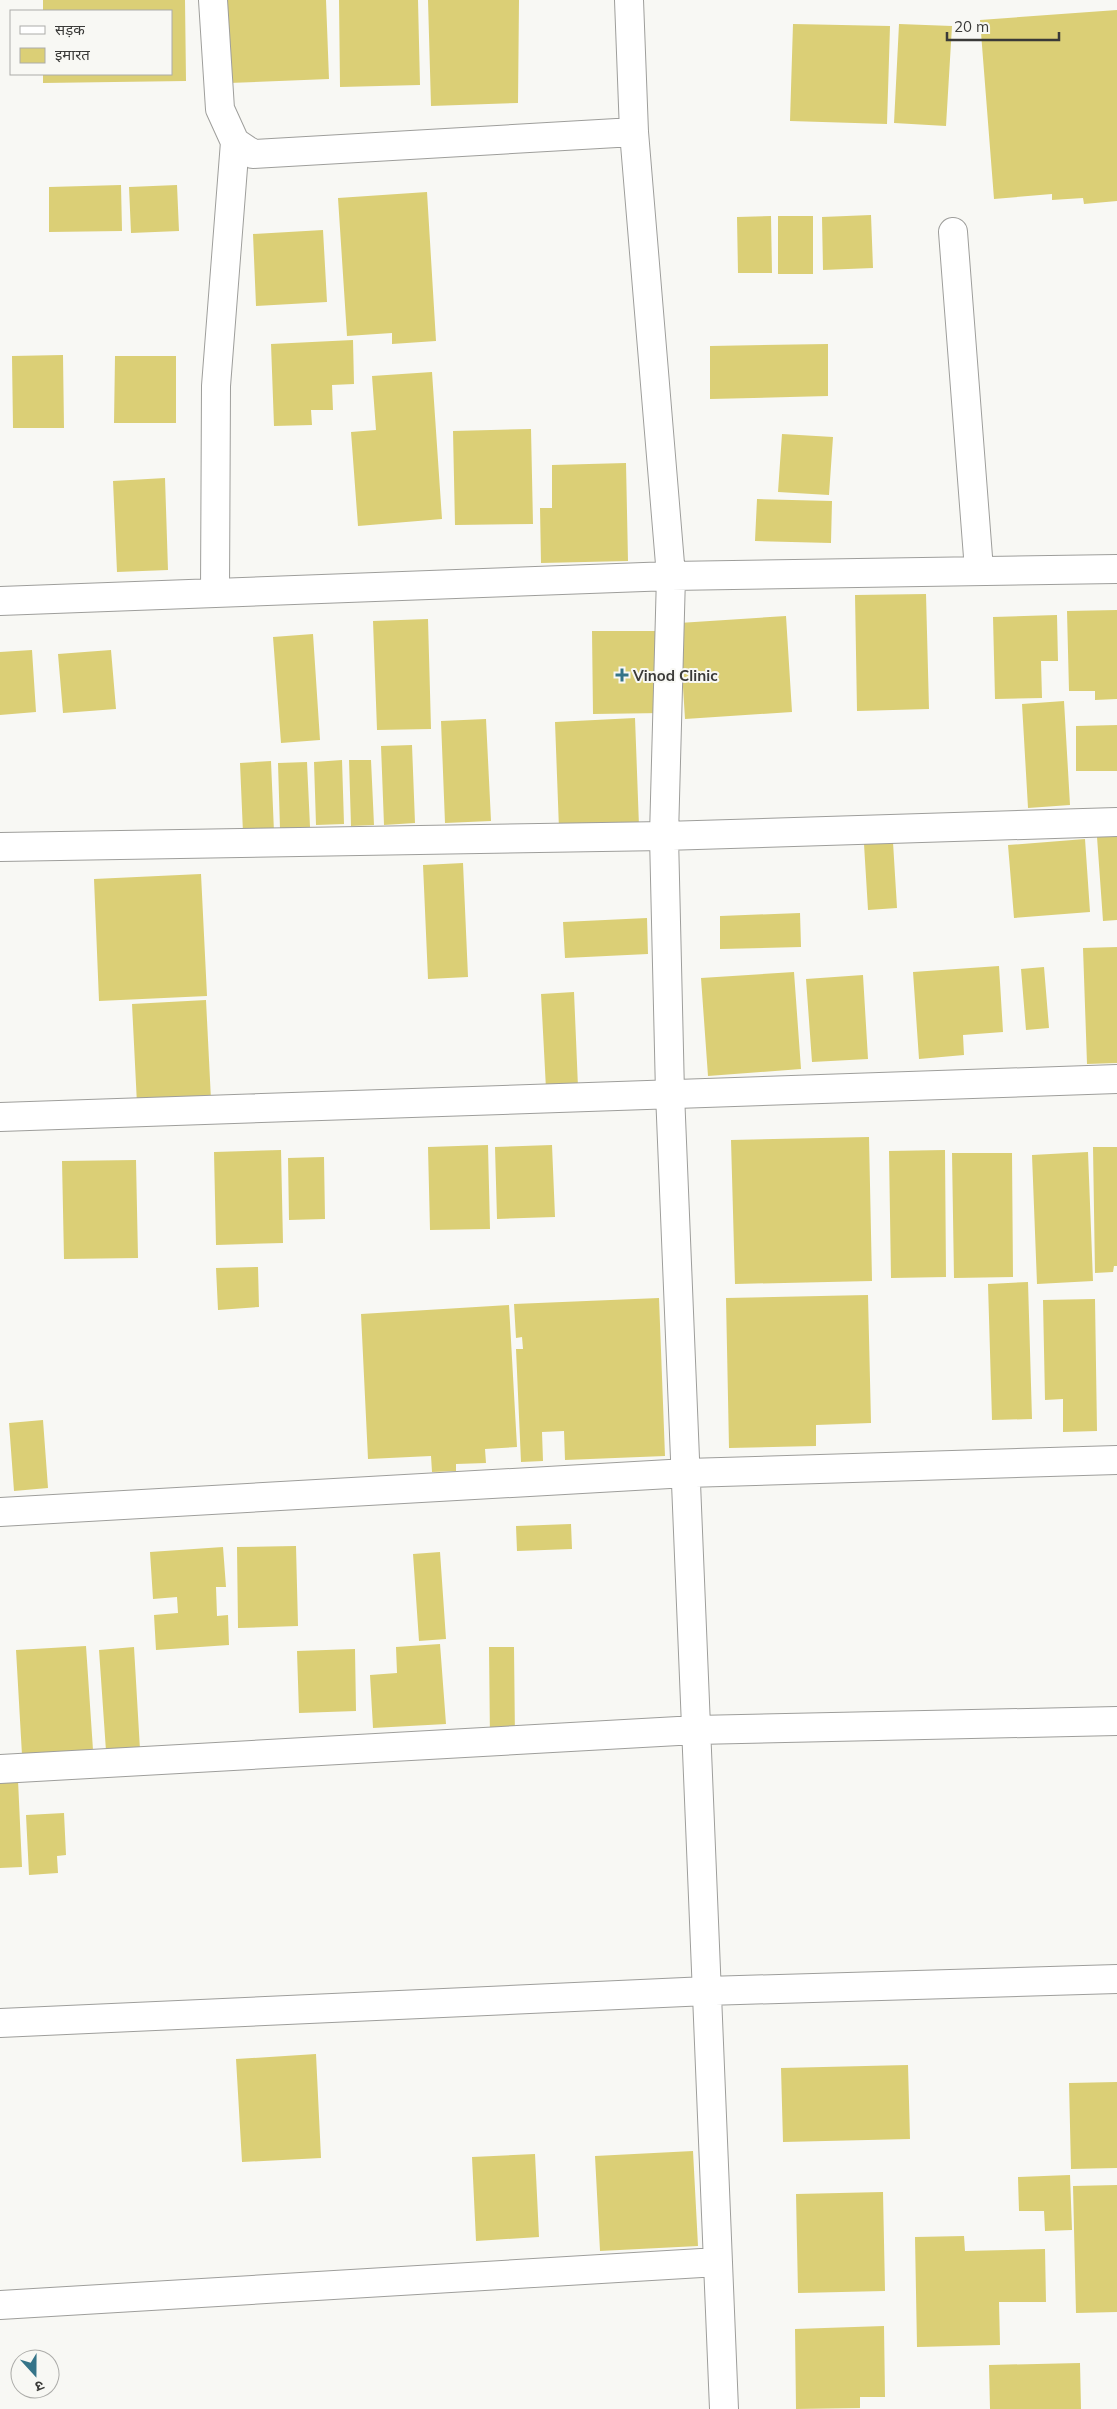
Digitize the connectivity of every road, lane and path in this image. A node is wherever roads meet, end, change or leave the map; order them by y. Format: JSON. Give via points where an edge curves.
{"nodes":[{"id":1,"x":213,"y":0,"type":"edge"},
{"id":2,"x":629,"y":0,"type":"edge"},
{"id":3,"x":634,"y":132,"type":"junction"},
{"id":4,"x":235,"y":142,"type":"junction"},
{"id":5,"x":953,"y":232,"type":"dead end"},
{"id":6,"x":1117,"y":569,"type":"edge"},
{"id":7,"x":979,"y":570,"type":"junction"},
{"id":8,"x":671,"y":576,"type":"junction"},
{"id":9,"x":215,"y":593,"type":"junction"},
{"id":10,"x":0,"y":602,"type":"edge"},
{"id":11,"x":1117,"y":822,"type":"edge"},
{"id":12,"x":664,"y":836,"type":"junction"},
{"id":13,"x":0,"y":847,"type":"edge"},
{"id":14,"x":1117,"y":1078,"type":"edge"},
{"id":15,"x":670,"y":1093,"type":"junction"},
{"id":16,"x":0,"y":1117,"type":"edge"},
{"id":17,"x":1117,"y":1460,"type":"edge"},
{"id":18,"x":687,"y":1473,"type":"junction"},
{"id":19,"x":0,"y":1512,"type":"edge"},
{"id":20,"x":1117,"y":1721,"type":"edge"},
{"id":21,"x":696,"y":1730,"type":"junction"},
{"id":22,"x":0,"y":1769,"type":"edge"},
{"id":23,"x":1117,"y":1979,"type":"edge"},
{"id":24,"x":707,"y":1991,"type":"junction"},
{"id":25,"x":0,"y":2023,"type":"edge"},
{"id":26,"x":718,"y":2262,"type":"junction"},
{"id":27,"x":0,"y":2305,"type":"edge"},
{"id":28,"x":724,"y":2409,"type":"edge"}],
"edges":[{"from":1,"to":4,"type":"street","via":[[220,109]]},
{"from":2,"to":3,"type":"street"},
{"from":3,"to":4,"type":"street","via":[[253,154]]},
{"from":3,"to":8,"type":"street"},
{"from":4,"to":9,"type":"street","via":[[216,386]]},
{"from":5,"to":7,"type":"street"},
{"from":6,"to":7,"type":"street"},
{"from":7,"to":8,"type":"street"},
{"from":8,"to":9,"type":"street"},
{"from":8,"to":12,"type":"street"},
{"from":9,"to":10,"type":"street"},
{"from":11,"to":12,"type":"street"},
{"from":12,"to":13,"type":"street"},
{"from":12,"to":15,"type":"street"},
{"from":14,"to":15,"type":"street"},
{"from":15,"to":16,"type":"street"},
{"from":15,"to":18,"type":"street"},
{"from":17,"to":18,"type":"street"},
{"from":18,"to":19,"type":"street"},
{"from":18,"to":21,"type":"street"},
{"from":20,"to":21,"type":"street"},
{"from":21,"to":22,"type":"street"},
{"from":21,"to":24,"type":"street"},
{"from":23,"to":24,"type":"street"},
{"from":24,"to":25,"type":"street"},
{"from":24,"to":26,"type":"street"},
{"from":26,"to":27,"type":"street"},
{"from":26,"to":28,"type":"street"}]}
